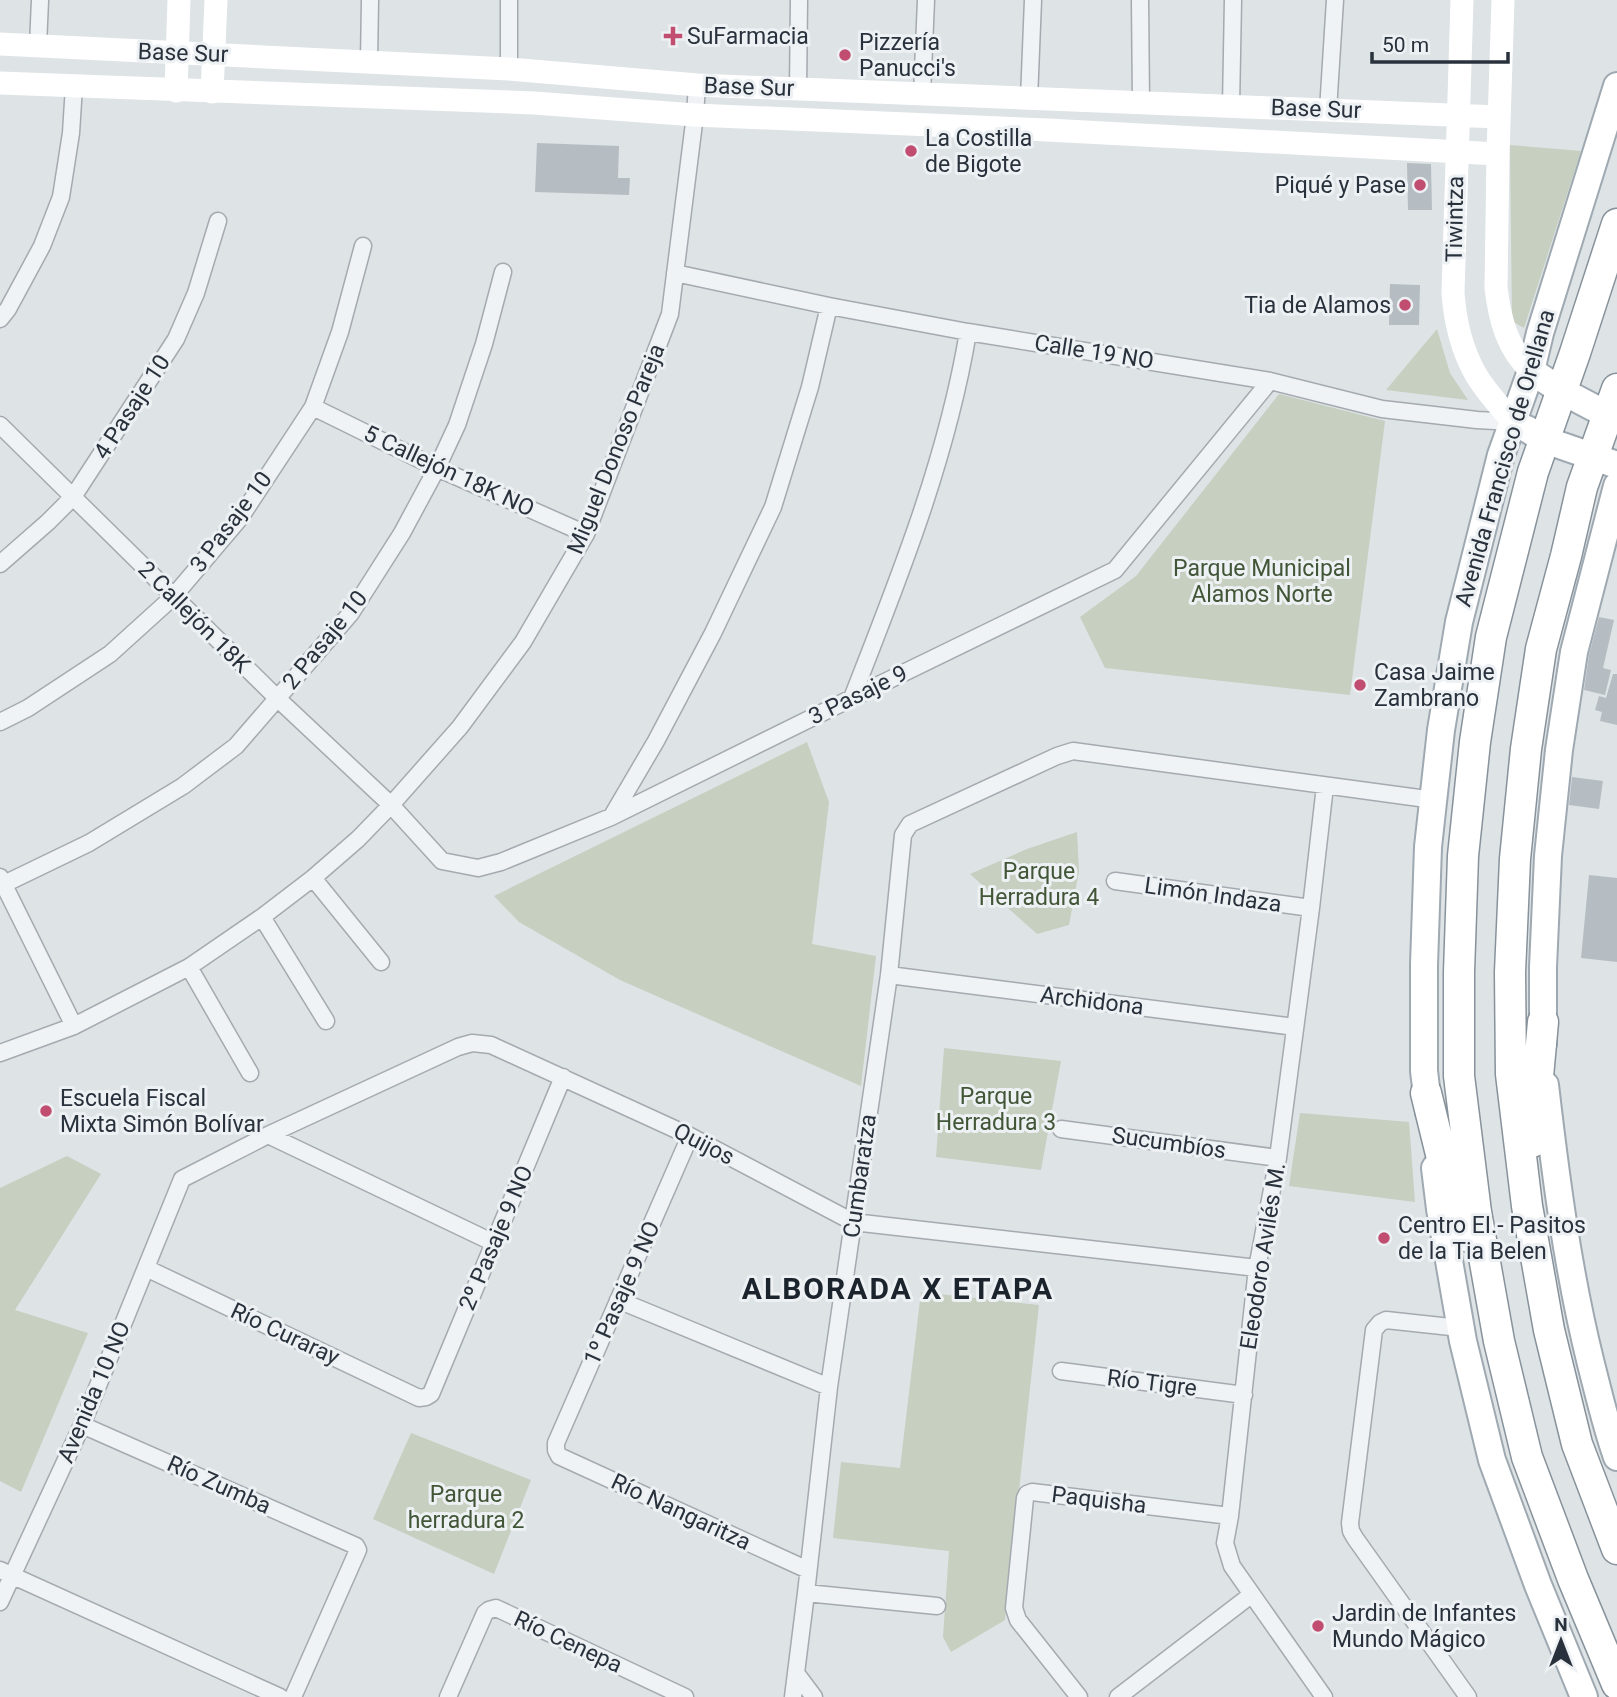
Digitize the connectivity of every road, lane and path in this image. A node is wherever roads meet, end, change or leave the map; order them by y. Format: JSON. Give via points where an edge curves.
{"nodes":[{"id":1,"x":40,"y":0,"type":"edge"},
{"id":2,"x":179,"y":0,"type":"edge"},
{"id":3,"x":216,"y":0,"type":"edge"},
{"id":4,"x":370,"y":0,"type":"edge"},
{"id":5,"x":509,"y":0,"type":"edge"},
{"id":6,"x":799,"y":0,"type":"edge"},
{"id":7,"x":926,"y":0,"type":"edge"},
{"id":8,"x":1033,"y":0,"type":"edge"},
{"id":9,"x":1140,"y":0,"type":"edge"},
{"id":10,"x":1233,"y":0,"type":"edge"},
{"id":11,"x":1335,"y":0,"type":"edge"},
{"id":12,"x":1462,"y":0,"type":"edge"},
{"id":13,"x":1503,"y":0,"type":"edge"},
{"id":14,"x":0,"y":44,"type":"edge"},
{"id":15,"x":38,"y":46,"type":"junction"},
{"id":16,"x":177,"y":53,"type":"junction"},
{"id":17,"x":214,"y":54,"type":"junction"},
{"id":18,"x":369,"y":62,"type":"junction"},
{"id":19,"x":509,"y":68,"type":"junction"},
{"id":20,"x":0,"y":83,"type":"edge"},
{"id":21,"x":698,"y":85,"type":"junction"},
{"id":22,"x":74,"y":86,"type":"junction"},
{"id":23,"x":1617,"y":86,"type":"edge"},
{"id":24,"x":798,"y":89,"type":"junction"},
{"id":25,"x":176,"y":91,"type":"junction"},
{"id":26,"x":212,"y":92,"type":"junction"},
{"id":27,"x":922,"y":94,"type":"junction"},
{"id":28,"x":1029,"y":99,"type":"junction"},
{"id":29,"x":1141,"y":102,"type":"junction"},
{"id":30,"x":1231,"y":106,"type":"junction"},
{"id":31,"x":1328,"y":110,"type":"junction"},
{"id":32,"x":695,"y":115,"type":"junction"},
{"id":33,"x":1459,"y":115,"type":"junction"},
{"id":34,"x":1499,"y":117,"type":"junction"},
{"id":35,"x":1457,"y":150,"type":"junction"},
{"id":36,"x":1498,"y":154,"type":"junction"},
{"id":37,"x":218,"y":221,"type":"dead end"},
{"id":38,"x":1617,"y":224,"type":"edge"},
{"id":39,"x":363,"y":246,"type":"dead end"},
{"id":40,"x":503,"y":272,"type":"dead end"},
{"id":41,"x":675,"y":273,"type":"junction"},
{"id":42,"x":829,"y":306,"type":"junction"},
{"id":43,"x":0,"y":319,"type":"edge"},
{"id":44,"x":968,"y":332,"type":"junction"},
{"id":45,"x":1531,"y":371,"type":"junction"},
{"id":46,"x":1270,"y":381,"type":"junction"},
{"id":47,"x":1562,"y":391,"type":"junction"},
{"id":48,"x":313,"y":407,"type":"junction"},
{"id":49,"x":1614,"y":408,"type":"edge"},
{"id":50,"x":1513,"y":422,"type":"junction"},
{"id":51,"x":0,"y":425,"type":"edge"},
{"id":52,"x":1545,"y":440,"type":"junction"},
{"id":53,"x":1605,"y":461,"type":"edge"},
{"id":54,"x":437,"y":468,"type":"junction"},
{"id":55,"x":1617,"y":486,"type":"edge"},
{"id":56,"x":73,"y":497,"type":"junction"},
{"id":57,"x":586,"y":534,"type":"junction"},
{"id":58,"x":0,"y":564,"type":"edge"},
{"id":59,"x":173,"y":597,"type":"junction"},
{"id":60,"x":852,"y":698,"type":"junction"},
{"id":61,"x":278,"y":699,"type":"junction"},
{"id":62,"x":0,"y":722,"type":"edge"},
{"id":63,"x":1325,"y":786,"type":"junction"},
{"id":64,"x":1434,"y":800,"type":"junction"},
{"id":65,"x":391,"y":805,"type":"junction"},
{"id":66,"x":611,"y":817,"type":"junction"},
{"id":67,"x":313,"y":878,"type":"junction"},
{"id":68,"x":1115,"y":881,"type":"dead end"},
{"id":69,"x":1,"y":883,"type":"edge"},
{"id":70,"x":1311,"y":908,"type":"junction"},
{"id":71,"x":262,"y":917,"type":"junction"},
{"id":72,"x":381,"y":962,"type":"dead end"},
{"id":73,"x":189,"y":967,"type":"junction"},
{"id":74,"x":889,"y":975,"type":"junction"},
{"id":75,"x":326,"y":1021,"type":"dead end"},
{"id":76,"x":1543,"y":1022,"type":"junction"},
{"id":77,"x":74,"y":1026,"type":"junction"},
{"id":78,"x":1295,"y":1027,"type":"junction"},
{"id":79,"x":0,"y":1054,"type":"edge"},
{"id":80,"x":250,"y":1073,"type":"dead end"},
{"id":81,"x":563,"y":1077,"type":"junction"},
{"id":82,"x":1426,"y":1093,"type":"junction"},
{"id":83,"x":1061,"y":1129,"type":"dead end"},
{"id":84,"x":268,"y":1135,"type":"junction"},
{"id":85,"x":690,"y":1136,"type":"junction"},
{"id":86,"x":1278,"y":1158,"type":"junction"},
{"id":87,"x":182,"y":1179,"type":"joint"},
{"id":88,"x":1527,"y":1206,"type":"junction"},
{"id":89,"x":853,"y":1222,"type":"junction"},
{"id":90,"x":494,"y":1243,"type":"junction"},
{"id":91,"x":146,"y":1268,"type":"junction"},
{"id":92,"x":1257,"y":1268,"type":"junction"},
{"id":93,"x":1489,"y":1286,"type":"junction"},
{"id":94,"x":618,"y":1300,"type":"junction"},
{"id":95,"x":1460,"y":1328,"type":"junction"},
{"id":96,"x":1060,"y":1371,"type":"dead end"},
{"id":97,"x":829,"y":1387,"type":"junction"},
{"id":98,"x":1244,"y":1395,"type":"junction"},
{"id":99,"x":426,"y":1397,"type":"joint"},
{"id":100,"x":82,"y":1425,"type":"junction"},
{"id":101,"x":556,"y":1450,"type":"joint"},
{"id":102,"x":1617,"y":1457,"type":"edge"},
{"id":103,"x":1230,"y":1516,"type":"junction"},
{"id":104,"x":1617,"y":1549,"type":"edge"},
{"id":105,"x":808,"y":1570,"type":"junction"},
{"id":106,"x":6,"y":1573,"type":"edge"},
{"id":107,"x":806,"y":1593,"type":"junction"},
{"id":108,"x":1251,"y":1595,"type":"junction"},
{"id":109,"x":0,"y":1602,"type":"edge"},
{"id":110,"x":937,"y":1606,"type":"dead end"},
{"id":111,"x":796,"y":1673,"type":"junction"},
{"id":112,"x":1617,"y":1684,"type":"edge"},
{"id":113,"x":280,"y":1697,"type":"edge"},
{"id":114,"x":293,"y":1697,"type":"edge"},
{"id":115,"x":448,"y":1697,"type":"edge"},
{"id":116,"x":685,"y":1697,"type":"edge"},
{"id":117,"x":793,"y":1697,"type":"edge"},
{"id":118,"x":814,"y":1697,"type":"edge"},
{"id":119,"x":1079,"y":1697,"type":"edge"},
{"id":120,"x":1118,"y":1697,"type":"edge"},
{"id":121,"x":1324,"y":1697,"type":"edge"},
{"id":122,"x":1468,"y":1697,"type":"edge"},
{"id":123,"x":1584,"y":1697,"type":"edge"}],
"edges":[{"from":1,"to":15,"type":"street"},
{"from":2,"to":16,"type":"street"},
{"from":3,"to":17,"type":"street"},
{"from":4,"to":18,"type":"street"},
{"from":5,"to":19,"type":"street"},
{"from":6,"to":24,"type":"street"},
{"from":7,"to":27,"type":"street"},
{"from":8,"to":28,"type":"street"},
{"from":9,"to":29,"type":"street"},
{"from":10,"to":30,"type":"street"},
{"from":11,"to":31,"type":"street"},
{"from":12,"to":33,"type":"street","name":"Tiwintza"},
{"from":13,"to":34,"type":"street","name":"Tiwintza"},
{"from":14,"to":15,"type":"street","name":"Base Sur"},
{"from":15,"to":16,"type":"street","name":"Base Sur"},
{"from":16,"to":17,"type":"street","name":"Base Sur"},
{"from":16,"to":25,"type":"street"},
{"from":17,"to":18,"type":"street","name":"Base Sur"},
{"from":17,"to":26,"type":"street"},
{"from":18,"to":19,"type":"street","name":"Base Sur"},
{"from":19,"to":21,"type":"street","name":"Base Sur"},
{"from":20,"to":22,"type":"street","name":"Base Sur"},
{"from":21,"to":24,"type":"street","name":"Base Sur"},
{"from":21,"to":32,"type":"street","name":"Miguel Donoso Pareja"},
{"from":22,"to":25,"type":"street","name":"Base Sur"},
{"from":22,"to":43,"type":"street","via":[[61,197],[43,246]]},
{"from":23,"to":45,"type":"main road","name":"Avenida Francisco de Orellana"},
{"from":24,"to":27,"type":"street","name":"Base Sur"},
{"from":25,"to":26,"type":"street","name":"Base Sur"},
{"from":26,"to":32,"type":"street","name":"Base Sur","via":[[534,103]]},
{"from":27,"to":28,"type":"street","name":"Base Sur"},
{"from":28,"to":29,"type":"street","name":"Base Sur"},
{"from":29,"to":30,"type":"street","name":"Base Sur"},
{"from":30,"to":31,"type":"street","name":"Base Sur"},
{"from":31,"to":33,"type":"street","name":"Base Sur"},
{"from":32,"to":35,"type":"street","name":"Base Sur"},
{"from":32,"to":41,"type":"street","name":"Miguel Donoso Pareja"},
{"from":33,"to":34,"type":"street","name":"Base Sur"},
{"from":33,"to":35,"type":"street","name":"Tiwintza"},
{"from":34,"to":36,"type":"street","name":"Tiwintza"},
{"from":35,"to":36,"type":"street","name":"Base Sur"},
{"from":35,"to":50,"type":"street","name":"Tiwintza","via":[[1455,316],[1476,374]]},
{"from":36,"to":45,"type":"street","name":"Tiwintza","via":[[1498,307],[1508,342]]},
{"from":37,"to":56,"type":"street","name":"4 Pasaje 10","via":[[176,339]]},
{"from":38,"to":47,"type":"highway","name":"Avenida Francisco de Orellana"},
{"from":39,"to":48,"type":"street","name":"3 Pasaje 10","via":[[340,332]]},
{"from":40,"to":54,"type":"street","name":"2 Pasaje 10","via":[[457,425]]},
{"from":41,"to":42,"type":"street","name":"Calle 19 NO"},
{"from":41,"to":57,"type":"street","name":"Miguel Donoso Pareja","via":[[670,314]]},
{"from":42,"to":44,"type":"street","name":"Calle 19 NO"},
{"from":42,"to":66,"type":"street","via":[[773,507],[713,633]]},
{"from":44,"to":46,"type":"street","name":"Calle 19 NO"},
{"from":44,"to":60,"type":"street","via":[[947,430],[912,541]]},
{"from":45,"to":47,"type":"main road"},
{"from":45,"to":50,"type":"main road","name":"Avenida Francisco de Orellana"},
{"from":46,"to":50,"type":"street","name":"Calle 19 NO","via":[[1382,409]]},
{"from":46,"to":60,"type":"street","name":"3 Pasaje 9","via":[[1115,570]]},
{"from":47,"to":49,"type":"main road"},
{"from":47,"to":52,"type":"highway","name":"Avenida Francisco de Orellana"},
{"from":48,"to":54,"type":"street","name":"5 Callejón 18K NO"},
{"from":48,"to":59,"type":"street","name":"3 Pasaje 10","via":[[240,518]]},
{"from":49,"to":53,"type":"highway"},
{"from":50,"to":52,"type":"main road"},
{"from":50,"to":64,"type":"main road","name":"Avenida Francisco de Orellana","via":[[1458,622]]},
{"from":51,"to":56,"type":"street","name":"2 Callejón 18K"},
{"from":52,"to":53,"type":"main road"},
{"from":52,"to":93,"type":"highway","name":"Avenida Francisco de Orellana","via":[[1491,637],[1463,856],[1460,1076]]},
{"from":53,"to":88,"type":"highway","via":[[1582,487],[1541,649],[1526,749],[1510,972],[1511,1074]]},
{"from":54,"to":57,"type":"street","name":"5 Callejón 18K NO"},
{"from":54,"to":61,"type":"street","name":"2 Pasaje 10","via":[[351,613]]},
{"from":55,"to":76,"type":"main road","via":[[1574,652],[1559,750],[1548,856]]},
{"from":56,"to":58,"type":"street","name":"4 Pasaje 10"},
{"from":56,"to":59,"type":"street","name":"2 Callejón 18K"},
{"from":57,"to":65,"type":"street","name":"Miguel Donoso Pareja","via":[[523,642],[460,727]]},
{"from":59,"to":61,"type":"street","name":"2 Callejón 18K"},
{"from":59,"to":62,"type":"street","name":"3 Pasaje 10","via":[[110,654]]},
{"from":60,"to":66,"type":"street","name":"3 Pasaje 9"},
{"from":61,"to":65,"type":"street","name":"2 Callejón 18K"},
{"from":61,"to":69,"type":"street","name":"2 Pasaje 10","via":[[236,746],[183,786],[89,844]]},
{"from":63,"to":64,"type":"street"},
{"from":63,"to":70,"type":"street","name":"Eleodoro Avilés M."},
{"from":63,"to":74,"type":"street","name":"Cumbaratza","via":[[1086,751],[1057,756],[910,824],[902,835]]},
{"from":64,"to":82,"type":"main road","name":"Avenida Francisco de Orellana","via":[[1424,965]]},
{"from":65,"to":66,"type":"street","name":"3 Pasaje 9","via":[[442,861],[478,869]]},
{"from":65,"to":67,"type":"street","name":"Miguel Donoso Pareja"},
{"from":67,"to":71,"type":"street","name":"Miguel Donoso Pareja"},
{"from":67,"to":72,"type":"street"},
{"from":68,"to":70,"type":"street","name":"Limón Indaza"},
{"from":69,"to":77,"type":"street"},
{"from":70,"to":78,"type":"street","name":"Eleodoro Avilés M."},
{"from":71,"to":73,"type":"street","name":"Miguel Donoso Pareja"},
{"from":71,"to":75,"type":"street"},
{"from":73,"to":77,"type":"street","name":"Miguel Donoso Pareja"},
{"from":73,"to":80,"type":"street"},
{"from":74,"to":78,"type":"street","name":"Archidona"},
{"from":74,"to":89,"type":"street","name":"Cumbaratza"},
{"from":76,"to":88,"type":"highway"},
{"from":76,"to":102,"type":"main road","via":[[1543,1068],[1561,1211],[1580,1319]]},
{"from":77,"to":79,"type":"street","name":"Miguel Donoso Pareja"},
{"from":78,"to":86,"type":"street","name":"Eleodoro Avilés M."},
{"from":81,"to":84,"type":"street","name":"Quijos","via":[[491,1045],[472,1043]]},
{"from":81,"to":85,"type":"street","name":"Quijos"},
{"from":81,"to":90,"type":"street","name":"2º Pasaje 9 NO"},
{"from":82,"to":93,"type":"highway","via":[[1450,1191]]},
{"from":82,"to":95,"type":"main road","name":"Avenida Francisco de Orellana"},
{"from":83,"to":86,"type":"street","name":"Sucumbíos"},
{"from":84,"to":87,"type":"street","name":"Quijos"},
{"from":84,"to":90,"type":"street"},
{"from":85,"to":89,"type":"street","name":"Quijos"},
{"from":85,"to":94,"type":"street","name":"1º Pasaje 9 NO"},
{"from":86,"to":92,"type":"street","name":"Eleodoro Avilés M."},
{"from":87,"to":91,"type":"street","name":"Avenida 10 NO"},
{"from":88,"to":104,"type":"highway","via":[[1549,1330],[1577,1444]]},
{"from":89,"to":92,"type":"street","name":"Quijos"},
{"from":89,"to":97,"type":"street","name":"Cumbaratza"},
{"from":90,"to":99,"type":"street","name":"2º Pasaje 9 NO"},
{"from":91,"to":99,"type":"street","name":"Río Curaray","via":[[419,1398]]},
{"from":91,"to":100,"type":"street","name":"Avenida 10 NO"},
{"from":92,"to":98,"type":"street","name":"Eleodoro Avilés M."},
{"from":93,"to":112,"type":"highway","name":"Avenida Francisco de Orellana","via":[[1528,1457]]},
{"from":94,"to":97,"type":"street"},
{"from":94,"to":101,"type":"street","name":"1º Pasaje 9 NO"},
{"from":95,"to":122,"type":"street","via":[[1386,1320],[1374,1330],[1350,1523],[1355,1538]]},
{"from":95,"to":123,"type":"main road","name":"Avenida Francisco de Orellana","via":[[1492,1460]]},
{"from":96,"to":98,"type":"street","name":"Río Tigre"},
{"from":97,"to":105,"type":"street","name":"Cumbaratza"},
{"from":98,"to":103,"type":"street","name":"Eleodoro Avilés M."},
{"from":100,"to":106,"type":"street","name":"Avenida 10 NO"},
{"from":100,"to":114,"type":"street","name":"Río Zumba","via":[[356,1546]]},
{"from":101,"to":105,"type":"street","name":"Río Nangaritza","via":[[559,1456]]},
{"from":103,"to":108,"type":"street","name":"Eleodoro Avilés M.","via":[[1228,1554]]},
{"from":103,"to":119,"type":"street","name":"Paquisha","via":[[1027,1494],[1015,1614]]},
{"from":105,"to":107,"type":"street","name":"Cumbaratza"},
{"from":106,"to":109,"type":"street","name":"Avenida 10 NO"},
{"from":106,"to":113,"type":"street"},
{"from":107,"to":110,"type":"street"},
{"from":107,"to":111,"type":"street","name":"Cumbaratza"},
{"from":108,"to":120,"type":"street"},
{"from":108,"to":121,"type":"street","name":"Eleodoro Avilés M."},
{"from":111,"to":117,"type":"street","name":"Cumbaratza"},
{"from":111,"to":118,"type":"street"},
{"from":115,"to":116,"type":"street","name":"Río Cenepa","via":[[485,1613],[496,1608]]}]}
